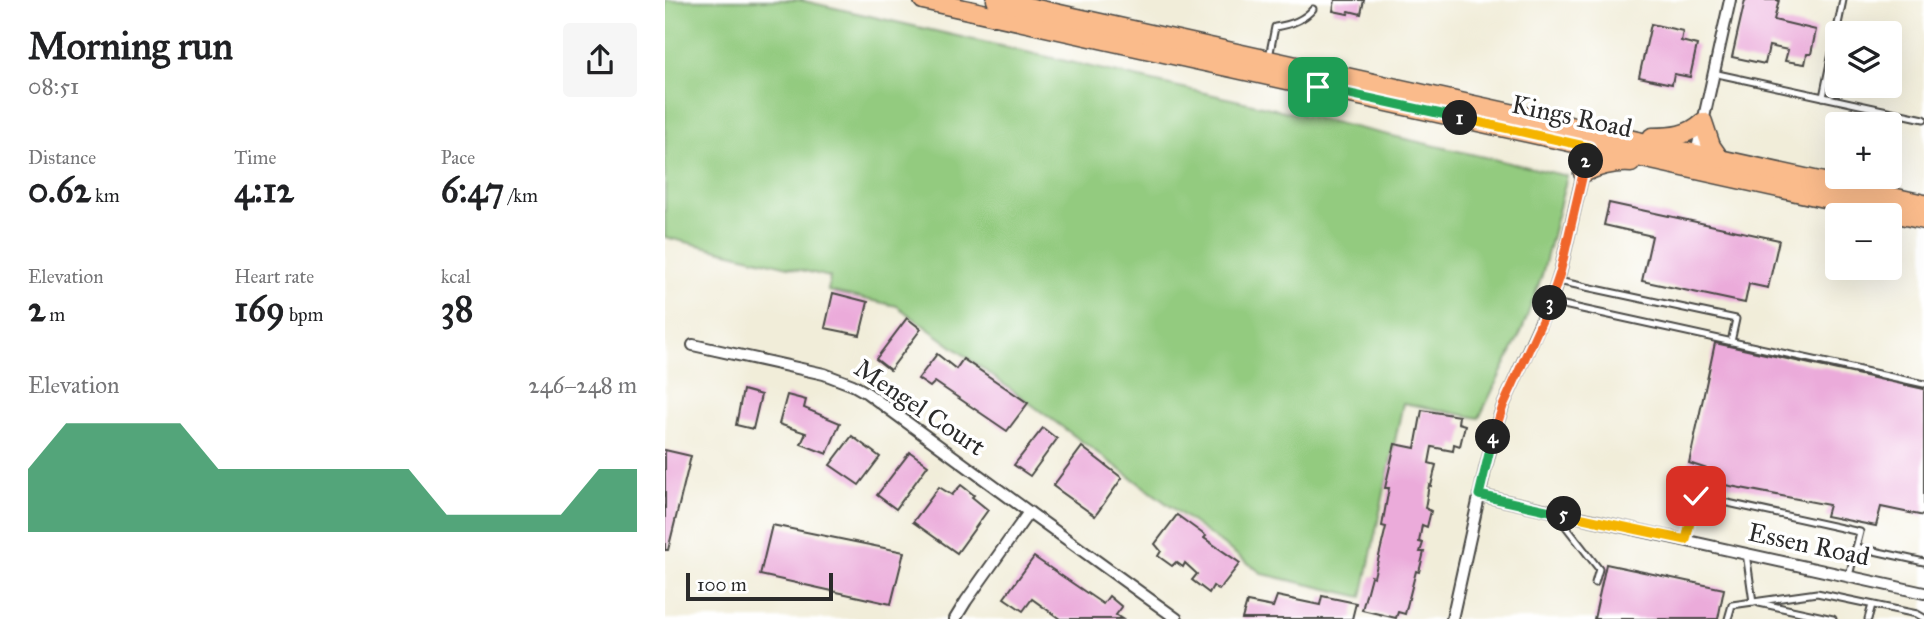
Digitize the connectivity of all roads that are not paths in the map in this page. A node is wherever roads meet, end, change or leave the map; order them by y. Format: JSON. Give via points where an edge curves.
{"nodes":[{"id":1,"x":923,"y":0,"type":"edge"},
{"id":2,"x":996,"y":0,"type":"edge"},
{"id":3,"x":1730,"y":0,"type":"edge"},
{"id":4,"x":1843,"y":0,"type":"edge"},
{"id":5,"x":945,"y":2,"type":"edge"},
{"id":6,"x":1313,"y":9,"type":"dead end"},
{"id":7,"x":1269,"y":60,"type":"junction"},
{"id":8,"x":1713,"y":73,"type":"junction"},
{"id":9,"x":1822,"y":97,"type":"junction"},
{"id":10,"x":1924,"y":119,"type":"edge"},
{"id":11,"x":1703,"y":122,"type":"junction"},
{"id":12,"x":1620,"y":137,"type":"junction"},
{"id":13,"x":1591,"y":139,"type":"junction"},
{"id":14,"x":1720,"y":159,"type":"junction"},
{"id":15,"x":1688,"y":163,"type":"junction"},
{"id":16,"x":1583,"y":173,"type":"junction"},
{"id":17,"x":1924,"y":204,"type":"edge"},
{"id":18,"x":1924,"y":220,"type":"edge"},
{"id":19,"x":1558,"y":281,"type":"junction"},
{"id":20,"x":1550,"y":302,"type":"junction"},
{"id":21,"x":1731,"y":342,"type":"junction"},
{"id":22,"x":693,"y":345,"type":"dead end"},
{"id":23,"x":1924,"y":384,"type":"edge"},
{"id":24,"x":1479,"y":495,"type":"junction"},
{"id":25,"x":1029,"y":512,"type":"junction"},
{"id":26,"x":1554,"y":512,"type":"junction"},
{"id":27,"x":1686,"y":540,"type":"junction"},
{"id":28,"x":1856,"y":547,"type":"junction"},
{"id":29,"x":1746,"y":553,"type":"junction"},
{"id":30,"x":1924,"y":562,"type":"edge"},
{"id":31,"x":1849,"y":576,"type":"junction"},
{"id":32,"x":1595,"y":583,"type":"dead end"},
{"id":33,"x":1924,"y":593,"type":"edge"},
{"id":34,"x":1753,"y":602,"type":"junction"},
{"id":35,"x":1872,"y":604,"type":"junction"},
{"id":36,"x":1924,"y":618,"type":"edge"},
{"id":37,"x":955,"y":619,"type":"edge"},
{"id":38,"x":1177,"y":619,"type":"edge"},
{"id":39,"x":1452,"y":619,"type":"edge"},
{"id":40,"x":1728,"y":619,"type":"edge"},
{"id":41,"x":1833,"y":619,"type":"edge"},
{"id":42,"x":1868,"y":619,"type":"edge"}],
"edges":[{"from":1,"to":5,"type":"main road","name":"Kings Road"},
{"from":2,"to":7,"type":"main road","name":"Kings Road"},
{"from":3,"to":8,"type":"street"},
{"from":4,"to":9,"type":"lane"},
{"from":5,"to":13,"type":"main road","name":"Kings Road"},
{"from":6,"to":7,"type":"lane","via":[[1302,19],[1275,27]]},
{"from":7,"to":13,"type":"main road","name":"Kings Road"},
{"from":8,"to":9,"type":"lane"},
{"from":8,"to":11,"type":"street"},
{"from":9,"to":10,"type":"lane"},
{"from":11,"to":12,"type":"main road","via":[[1683,135]]},
{"from":11,"to":14,"type":"main road"},
{"from":11,"to":15,"type":"street"},
{"from":12,"to":13,"type":"main road","name":"Kings Road"},
{"from":12,"to":15,"type":"main road","name":"Kings Road"},
{"from":13,"to":15,"type":"main road","name":"Kings Road"},
{"from":13,"to":16,"type":"street"},
{"from":14,"to":15,"type":"main road","name":"Kings Road"},
{"from":14,"to":17,"type":"main road","name":"Kings Road"},
{"from":15,"to":16,"type":"main road","via":[[1622,162]]},
{"from":15,"to":18,"type":"main road","name":"Kings Road"},
{"from":16,"to":19,"type":"street"},
{"from":19,"to":20,"type":"street"},
{"from":19,"to":21,"type":"lane","via":[[1736,319]]},
{"from":20,"to":21,"type":"lane"},
{"from":20,"to":24,"type":"street","via":[[1503,406]]},
{"from":21,"to":23,"type":"lane"},
{"from":22,"to":25,"type":"street","name":"Mengel Court","via":[[824,374],[853,385]]},
{"from":24,"to":26,"type":"street","name":"Essen Road"},
{"from":24,"to":39,"type":"street"},
{"from":25,"to":37,"type":"street"},
{"from":25,"to":38,"type":"street","name":"Mengel Court"},
{"from":26,"to":27,"type":"street","name":"Essen Road"},
{"from":26,"to":32,"type":"lane","via":[[1599,569]]},
{"from":27,"to":28,"type":"lane","via":[[1696,496],[1860,532]]},
{"from":27,"to":29,"type":"street","name":"Essen Road"},
{"from":28,"to":30,"type":"lane"},
{"from":28,"to":31,"type":"lane"},
{"from":29,"to":31,"type":"street","name":"Essen Road"},
{"from":29,"to":34,"type":"lane"},
{"from":31,"to":33,"type":"street","name":"Essen Road"},
{"from":34,"to":35,"type":"lane","via":[[1817,593]]},
{"from":34,"to":40,"type":"lane","via":[[1732,605]]},
{"from":34,"to":41,"type":"lane"},
{"from":35,"to":36,"type":"lane"},
{"from":35,"to":42,"type":"lane"}]}
